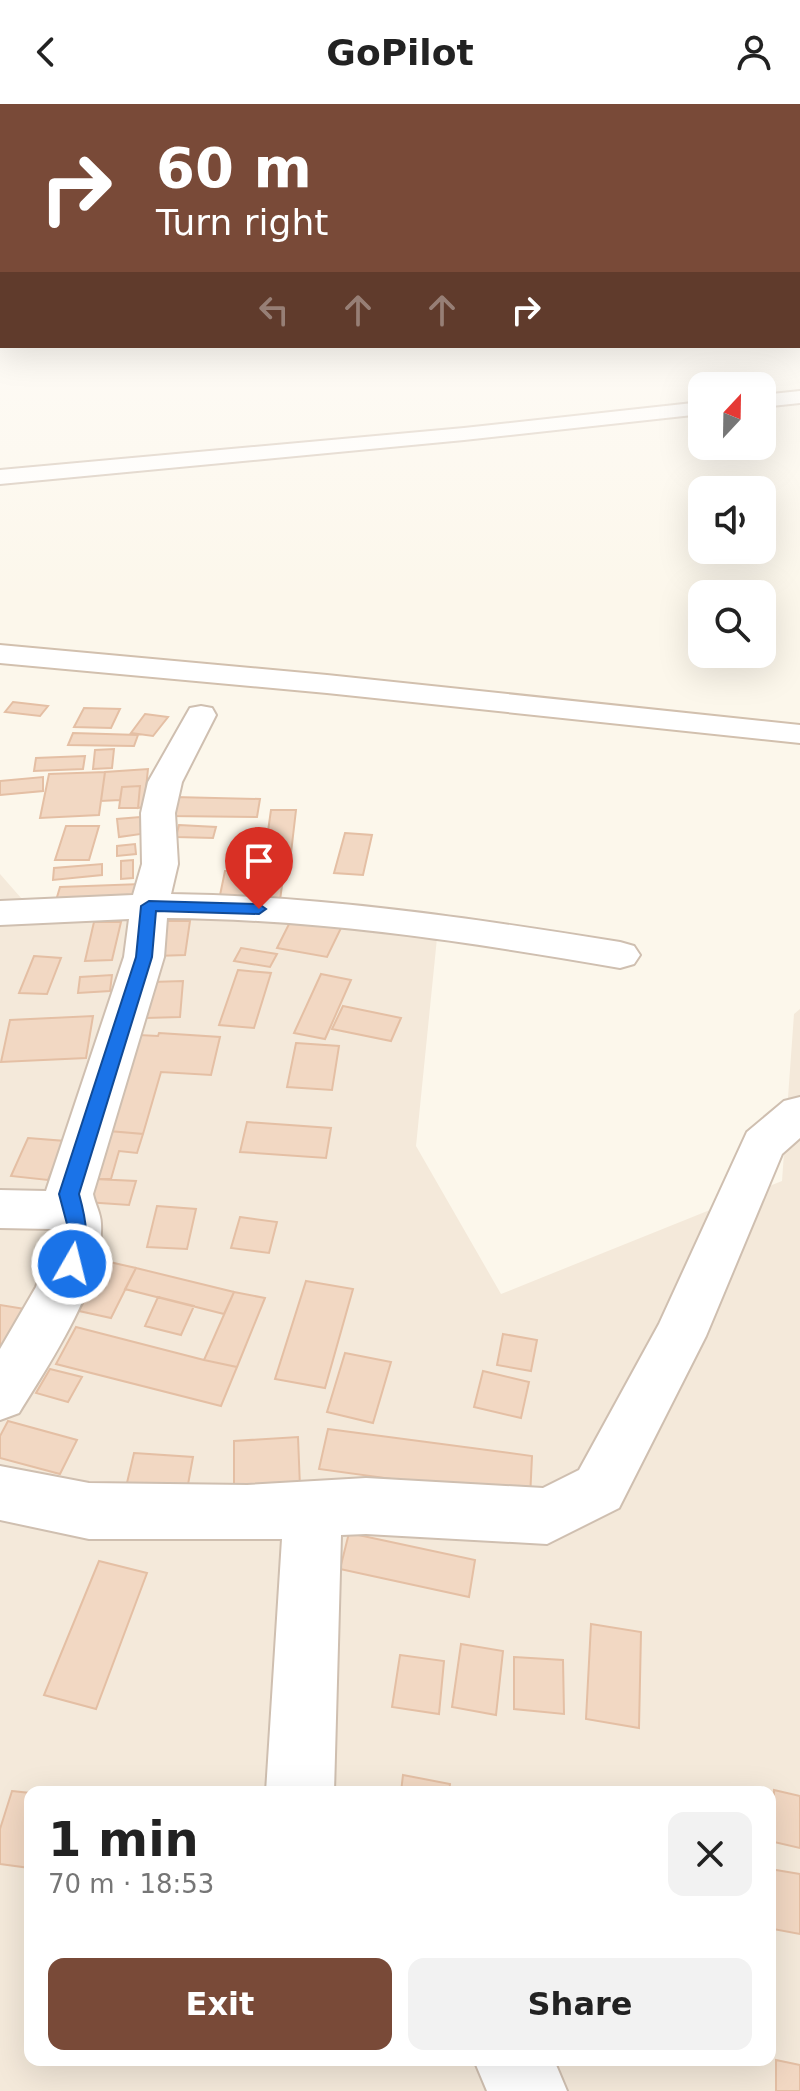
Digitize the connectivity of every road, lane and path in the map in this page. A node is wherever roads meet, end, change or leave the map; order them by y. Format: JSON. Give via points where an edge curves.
{"nodes":[{"id":1,"x":650,"y":414,"type":"edge"},
{"id":2,"x":0,"y":477,"type":"edge"},
{"id":3,"x":1,"y":656,"type":"edge"},
{"id":4,"x":201,"y":715,"type":"dead end"},
{"id":5,"x":800,"y":734,"type":"edge"},
{"id":6,"x":149,"y":906,"type":"junction"},
{"id":7,"x":0,"y":913,"type":"edge"},
{"id":8,"x":620,"y":955,"type":"dead end"},
{"id":9,"x":800,"y":1113,"type":"edge"},
{"id":10,"x":0,"y":1209,"type":"edge"},
{"id":11,"x":74,"y":1211,"type":"junction"},
{"id":12,"x":0,"y":1396,"type":"edge"},
{"id":13,"x":0,"y":1493,"type":"edge"},
{"id":14,"x":313,"y":1509,"type":"junction"},
{"id":15,"x":300,"y":1786,"type":"edge"},
{"id":16,"x":515,"y":2066,"type":"edge"},
{"id":17,"x":528,"y":2091,"type":"edge"}],
"edges":[{"from":1,"to":2,"type":"street"},
{"from":3,"to":5,"type":"street"},
{"from":4,"to":6,"type":"street","via":[[165,782],[158,813],[160,864]]},
{"from":6,"to":7,"type":"street"},
{"from":6,"to":8,"type":"street","via":[[351,915]]},
{"from":6,"to":11,"type":"street","via":[[144,957],[69,1194]]},
{"from":9,"to":14,"type":"street","via":[[763,1144],[680,1336],[599,1489],[547,1516],[366,1506]]},
{"from":10,"to":11,"type":"street"},
{"from":11,"to":12,"type":"street","via":[[72,1264]]},
{"from":13,"to":14,"type":"street","via":[[89,1511]]},
{"from":14,"to":15,"type":"street"},
{"from":16,"to":17,"type":"street"}]}
